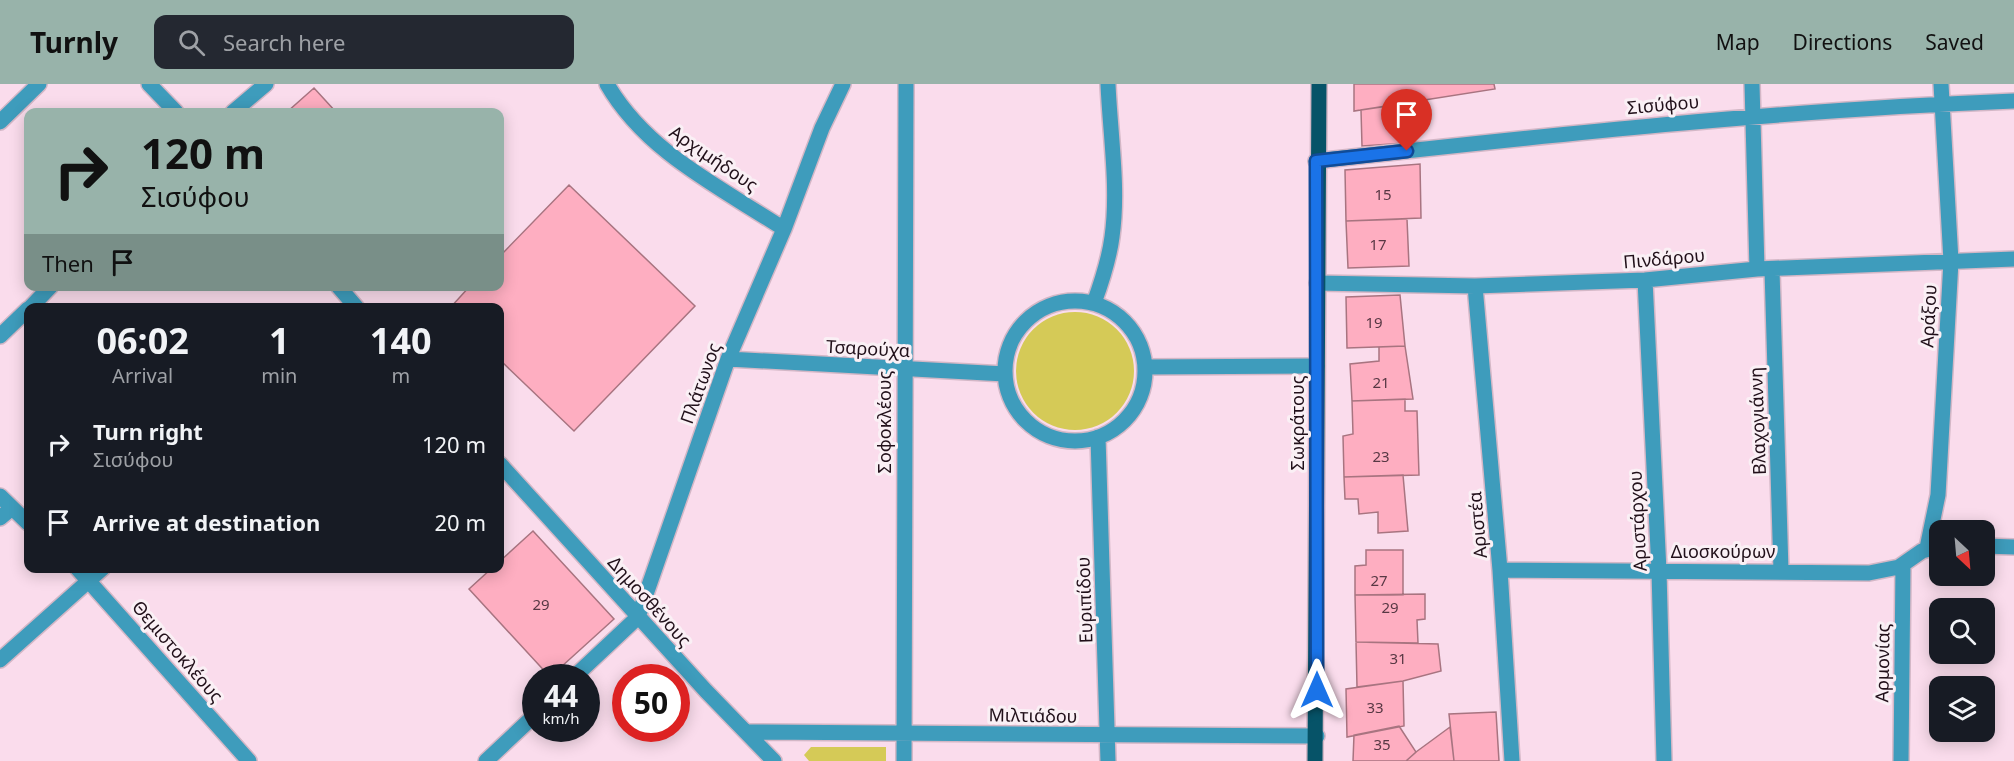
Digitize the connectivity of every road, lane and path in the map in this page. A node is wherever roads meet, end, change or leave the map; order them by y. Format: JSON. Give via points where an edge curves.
{"nodes":[{"id":1,"x":39,"y":84,"type":"edge"},
{"id":2,"x":149,"y":84,"type":"edge"},
{"id":3,"x":267,"y":84,"type":"edge"},
{"id":4,"x":607,"y":84,"type":"edge"},
{"id":5,"x":843,"y":84,"type":"edge"},
{"id":6,"x":906,"y":84,"type":"edge"},
{"id":7,"x":1108,"y":84,"type":"edge"},
{"id":8,"x":1319,"y":84,"type":"edge"},
{"id":9,"x":1752,"y":84,"type":"edge"},
{"id":10,"x":1941,"y":84,"type":"edge"},
{"id":11,"x":2014,"y":101,"type":"edge"},
{"id":12,"x":1942,"y":104,"type":"junction"},
{"id":13,"x":172,"y":108,"type":"edge"},
{"id":14,"x":238,"y":108,"type":"edge"},
{"id":15,"x":1751,"y":116,"type":"junction"},
{"id":16,"x":0,"y":122,"type":"edge"},
{"id":17,"x":1316,"y":161,"type":"junction"},
{"id":18,"x":784,"y":229,"type":"junction"},
{"id":19,"x":2014,"y":259,"type":"edge"},
{"id":20,"x":1951,"y":261,"type":"junction"},
{"id":21,"x":1765,"y":269,"type":"junction"},
{"id":22,"x":1645,"y":280,"type":"junction"},
{"id":23,"x":1317,"y":283,"type":"junction"},
{"id":24,"x":1475,"y":286,"type":"junction"},
{"id":25,"x":46,"y":291,"type":"edge"},
{"id":26,"x":342,"y":291,"type":"edge"},
{"id":27,"x":34,"y":303,"type":"edge"},
{"id":28,"x":353,"y":303,"type":"edge"},
{"id":29,"x":1094,"y":303,"type":"junction"},
{"id":30,"x":24,"y":313,"type":"edge"},
{"id":31,"x":0,"y":336,"type":"edge"},
{"id":32,"x":728,"y":359,"type":"junction"},
{"id":33,"x":1317,"y":366,"type":"junction"},
{"id":34,"x":1145,"y":367,"type":"junction"},
{"id":35,"x":904,"y":370,"type":"junction"},
{"id":36,"x":1005,"y":374,"type":"junction"},
{"id":37,"x":1098,"y":437,"type":"junction"},
{"id":38,"x":504,"y":468,"type":"edge"},
{"id":39,"x":0,"y":496,"type":"edge"},
{"id":40,"x":23,"y":514,"type":"edge"},
{"id":41,"x":0,"y":518,"type":"edge"},
{"id":42,"x":1936,"y":520,"type":"edge"},
{"id":43,"x":1995,"y":546,"type":"edge"},
{"id":44,"x":2014,"y":547,"type":"edge"},
{"id":45,"x":1929,"y":549,"type":"edge"},
{"id":46,"x":1903,"y":565,"type":"junction"},
{"id":47,"x":1500,"y":570,"type":"junction"},
{"id":48,"x":1659,"y":571,"type":"junction"},
{"id":49,"x":1781,"y":571,"type":"junction"},
{"id":50,"x":82,"y":573,"type":"edge"},
{"id":51,"x":98,"y":573,"type":"edge"},
{"id":52,"x":90,"y":580,"type":"junction"},
{"id":53,"x":638,"y":617,"type":"junction"},
{"id":54,"x":0,"y":660,"type":"edge"},
{"id":55,"x":588,"y":664,"type":"edge"},
{"id":56,"x":522,"y":727,"type":"edge"},
{"id":57,"x":749,"y":732,"type":"junction"},
{"id":58,"x":903,"y":732,"type":"junction"},
{"id":59,"x":1108,"y":736,"type":"junction"},
{"id":60,"x":1317,"y":736,"type":"junction"},
{"id":61,"x":249,"y":761,"type":"edge"},
{"id":62,"x":486,"y":761,"type":"edge"},
{"id":63,"x":774,"y":761,"type":"edge"},
{"id":64,"x":904,"y":761,"type":"edge"},
{"id":65,"x":1108,"y":761,"type":"edge"},
{"id":66,"x":1315,"y":761,"type":"edge"},
{"id":67,"x":1512,"y":761,"type":"edge"},
{"id":68,"x":1664,"y":761,"type":"edge"},
{"id":69,"x":1901,"y":761,"type":"edge"}],
"edges":[{"from":1,"to":16,"type":"street"},
{"from":2,"to":13,"type":"street"},
{"from":3,"to":14,"type":"street"},
{"from":4,"to":18,"type":"street","name":"Αρχιμήδους","via":[[627,115],[664,151]]},
{"from":5,"to":18,"type":"street","name":"Πλάτωνος"},
{"from":6,"to":35,"type":"street","name":"Σοφοκλέους"},
{"from":7,"to":29,"type":"street","via":[[1113,234]]},
{"from":8,"to":17,"type":"main road","name":"Σωκράτους"},
{"from":9,"to":15,"type":"street","name":"Βλαχογιάννη"},
{"from":10,"to":12,"type":"street","name":"Αράξου"},
{"from":11,"to":12,"type":"street","name":"Σισύφου"},
{"from":12,"to":15,"type":"street","name":"Σισύφου"},
{"from":12,"to":20,"type":"street","name":"Αράξου"},
{"from":15,"to":17,"type":"street","name":"Σισύφου"},
{"from":15,"to":21,"type":"street","name":"Βλαχογιάννη"},
{"from":17,"to":23,"type":"main road","name":"Σωκράτους"},
{"from":18,"to":32,"type":"street","name":"Πλάτωνος"},
{"from":19,"to":20,"type":"street","name":"Πινδάρου"},
{"from":20,"to":21,"type":"street","name":"Πινδάρου"},
{"from":20,"to":42,"type":"street","name":"Αράξου"},
{"from":21,"to":22,"type":"street","name":"Πινδάρου"},
{"from":21,"to":49,"type":"street","name":"Βλαχογιάννη"},
{"from":22,"to":24,"type":"street","name":"Πινδάρου"},
{"from":22,"to":48,"type":"street","name":"Αριστάρχου"},
{"from":23,"to":24,"type":"street","name":"Πινδάρου"},
{"from":23,"to":33,"type":"main road","name":"Σωκράτους"},
{"from":24,"to":47,"type":"street","name":"Αριστέα"},
{"from":25,"to":27,"type":"street"},
{"from":26,"to":28,"type":"street"},
{"from":29,"to":34,"type":"street","via":[[1116,314],[1131,328],[1141,346]]},
{"from":29,"to":36,"type":"street","via":[[1058,303],[1040,310],[1025,322],[1010,346]]},
{"from":30,"to":31,"type":"street"},
{"from":32,"to":35,"type":"street","name":"Τσαρούχα"},
{"from":32,"to":53,"type":"street","name":"Πλάτωνος"},
{"from":33,"to":34,"type":"street"},
{"from":33,"to":60,"type":"main road","name":"Σωκράτους"},
{"from":34,"to":37,"type":"street","via":[[1144,387],[1137,405],[1125,421]]},
{"from":35,"to":36,"type":"street","name":"Τσαρούχα"},
{"from":35,"to":58,"type":"street","name":"Σοφοκλέους"},
{"from":36,"to":37,"type":"street","via":[[1019,412],[1043,433],[1066,440]]},
{"from":37,"to":59,"type":"street","name":"Ευριπίδου"},
{"from":38,"to":53,"type":"street","name":"Δημοσθένους"},
{"from":39,"to":40,"type":"street"},
{"from":40,"to":41,"type":"street"},
{"from":43,"to":44,"type":"street"},
{"from":45,"to":46,"type":"street","name":"Διοσκούρων"},
{"from":46,"to":49,"type":"street","name":"Διοσκούρων","via":[[1869,573]]},
{"from":46,"to":69,"type":"street","name":"Αρμονίας"},
{"from":47,"to":48,"type":"street","name":"Διοσκούρων"},
{"from":47,"to":67,"type":"street","name":"Αριστέα"},
{"from":48,"to":49,"type":"street","name":"Διοσκούρων"},
{"from":48,"to":68,"type":"street","name":"Αριστάρχου"},
{"from":50,"to":52,"type":"street","name":"Θεμιστοκλέους"},
{"from":51,"to":52,"type":"street"},
{"from":52,"to":54,"type":"street"},
{"from":52,"to":61,"type":"street","name":"Θεμιστοκλέους"},
{"from":53,"to":55,"type":"street","name":"Πλάτωνος"},
{"from":53,"to":57,"type":"street","name":"Δημοσθένους"},
{"from":56,"to":62,"type":"street"},
{"from":57,"to":58,"type":"street","name":"Μιλτιάδου"},
{"from":57,"to":63,"type":"street","name":"Δημοσθένους"},
{"from":58,"to":59,"type":"street","name":"Μιλτιάδου"},
{"from":58,"to":64,"type":"street","name":"Σοφοκλέους"},
{"from":59,"to":60,"type":"street","name":"Μιλτιάδου"},
{"from":59,"to":65,"type":"street","name":"Ευριπίδου"},
{"from":60,"to":66,"type":"main road","name":"Σωκράτους"}]}
